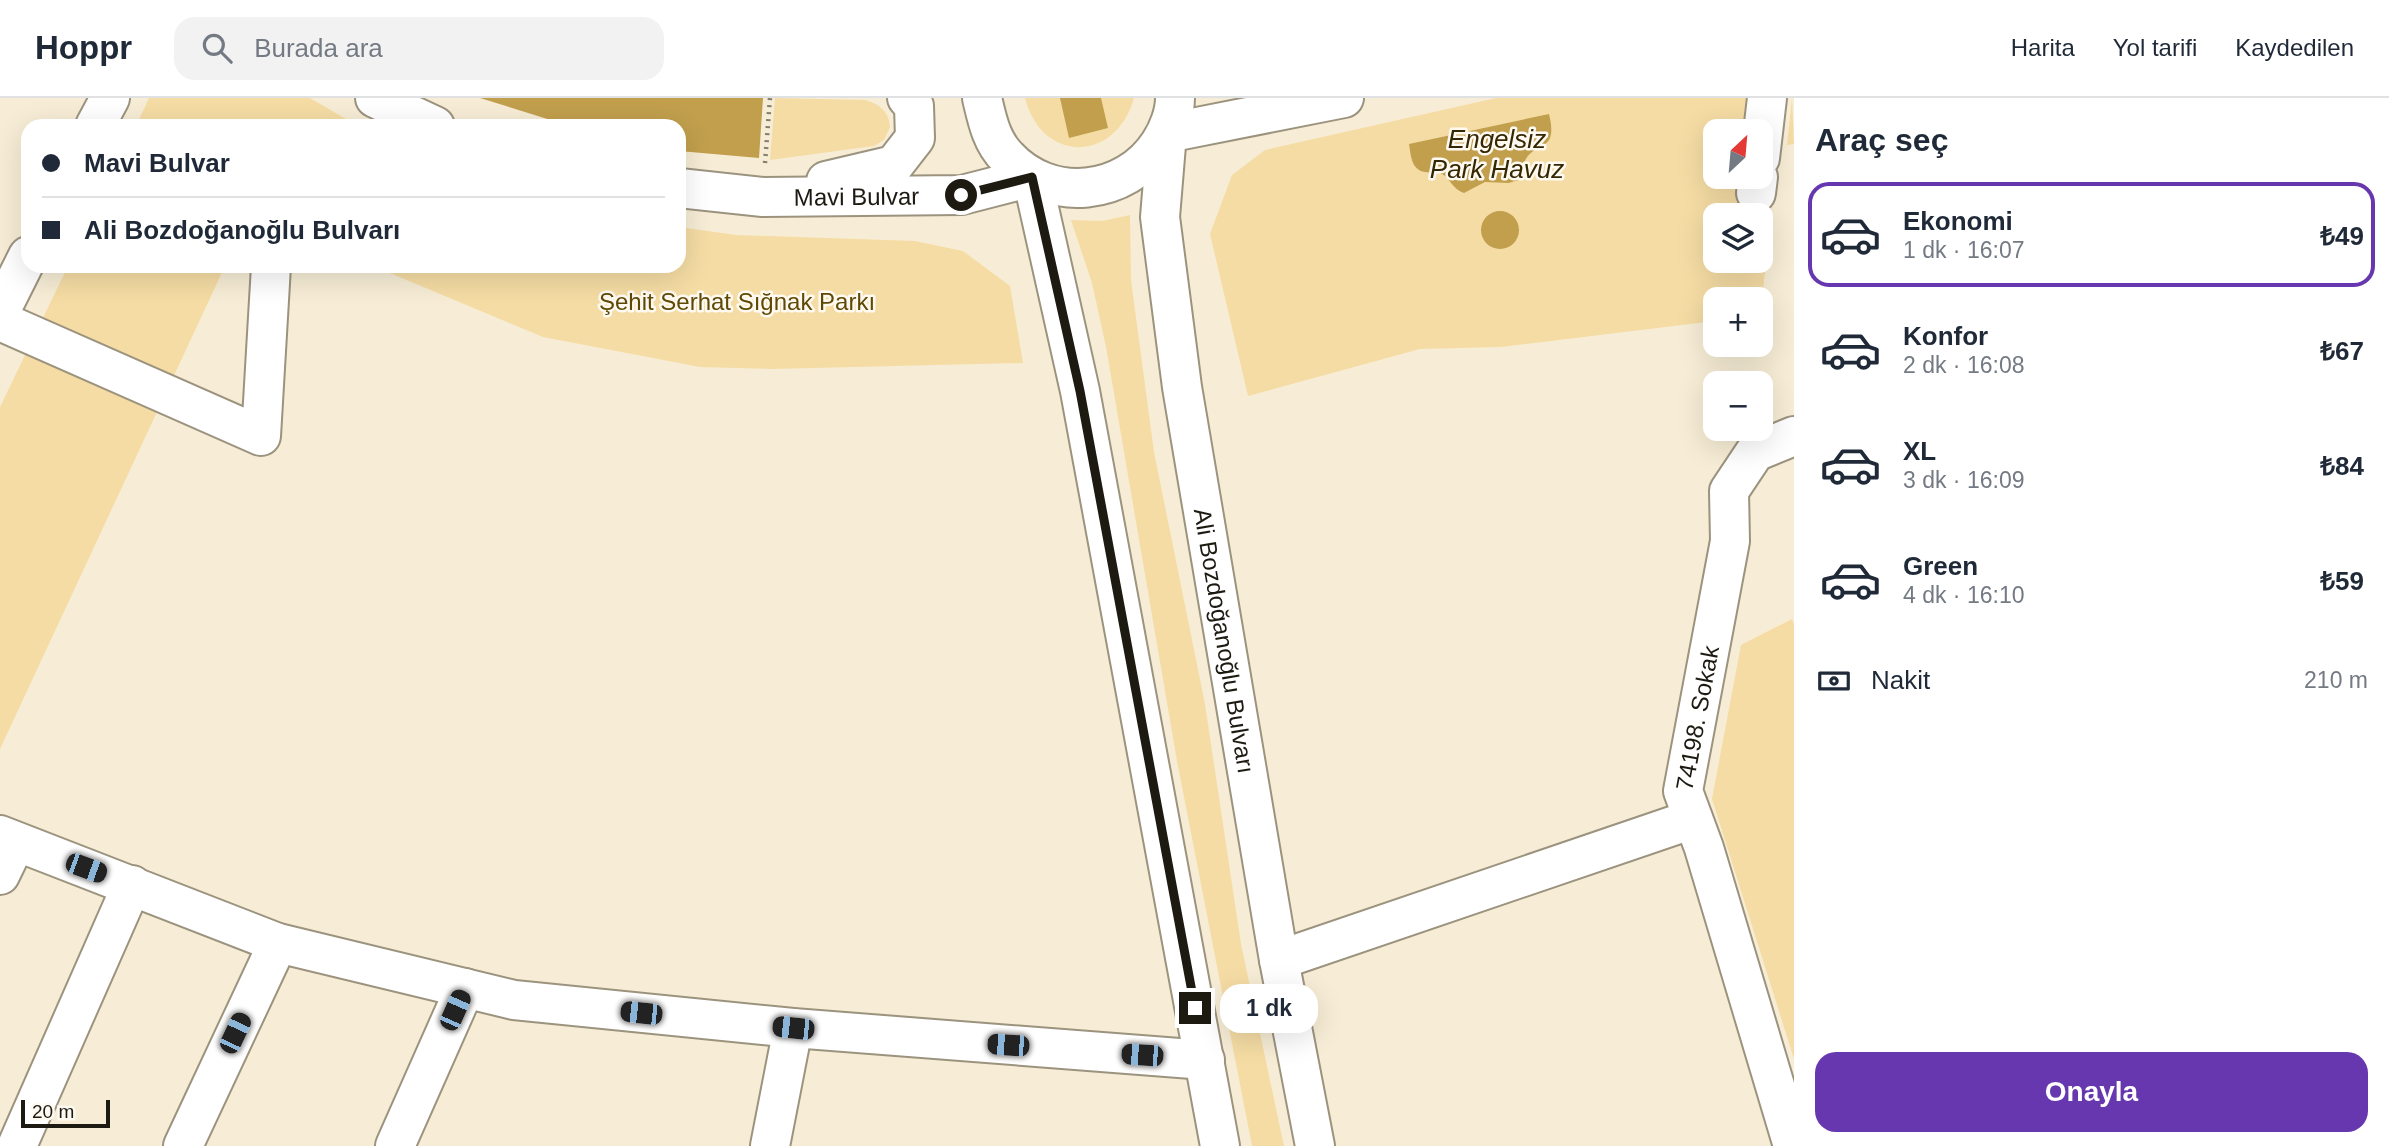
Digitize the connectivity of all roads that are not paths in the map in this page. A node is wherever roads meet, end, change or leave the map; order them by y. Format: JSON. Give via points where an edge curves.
{"nodes":[{"id":1,"x":110,"y":98,"type":"edge"},
{"id":2,"x":375,"y":98,"type":"edge"},
{"id":3,"x":908,"y":98,"type":"edge"},
{"id":4,"x":982,"y":98,"type":"edge"},
{"id":5,"x":1344,"y":98,"type":"edge"},
{"id":6,"x":1171,"y":116,"type":"edge"},
{"id":7,"x":99,"y":119,"type":"edge"},
{"id":8,"x":420,"y":119,"type":"edge"},
{"id":9,"x":1032,"y":177,"type":"junction"},
{"id":10,"x":764,"y":183,"type":"junction"},
{"id":11,"x":686,"y":188,"type":"edge"},
{"id":12,"x":21,"y":270,"type":"edge"},
{"id":13,"x":271,"y":273,"type":"edge"},
{"id":14,"x":0,"y":312,"type":"edge"},
{"id":15,"x":0,"y":321,"type":"edge"},
{"id":16,"x":1794,"y":436,"type":"edge"},
{"id":17,"x":1693,"y":819,"type":"junction"},
{"id":18,"x":5,"y":851,"type":"edge"},
{"id":19,"x":132,"y":885,"type":"junction"},
{"id":20,"x":278,"y":943,"type":"junction"},
{"id":21,"x":1279,"y":960,"type":"junction"},
{"id":22,"x":465,"y":988,"type":"junction"},
{"id":23,"x":793,"y":1028,"type":"junction"},
{"id":24,"x":1205,"y":1060,"type":"junction"},
{"id":25,"x":17,"y":1146,"type":"edge"},
{"id":26,"x":183,"y":1146,"type":"edge"},
{"id":27,"x":396,"y":1146,"type":"edge"},
{"id":28,"x":770,"y":1146,"type":"edge"},
{"id":29,"x":1220,"y":1146,"type":"edge"},
{"id":30,"x":1315,"y":1146,"type":"edge"},
{"id":31,"x":1793,"y":1146,"type":"edge"}],
"edges":[{"from":1,"to":7,"type":"street"},
{"from":2,"to":8,"type":"street"},
{"from":3,"to":10,"type":"street","via":[[914,106],[915,138],[894,165]]},
{"from":4,"to":9,"type":"street","via":[[989,128],[1006,157]]},
{"from":5,"to":6,"type":"street"},
{"from":6,"to":9,"type":"street","via":[[1150,159],[1125,178],[1096,187],[1063,188]]},
{"from":6,"to":21,"type":"street","name":"Ali Bozdoğanoğlu Bulvarı","via":[[1160,217],[1182,387]]},
{"from":9,"to":10,"type":"street","name":"Mavi Bulvar","via":[[961,195]]},
{"from":9,"to":24,"type":"street","via":[[1080,391]]},
{"from":10,"to":11,"type":"street","name":"Mavi Bulvar"},
{"from":12,"to":14,"type":"street"},
{"from":13,"to":15,"type":"street","via":[[261,436]]},
{"from":16,"to":17,"type":"street","name":"74198. Sokak","via":[[1755,452],[1729,491],[1730,541],[1683,790]]},
{"from":17,"to":21,"type":"street"},
{"from":17,"to":31,"type":"street","name":"74198. Sokak"},
{"from":18,"to":19,"type":"street"},
{"from":19,"to":20,"type":"street"},
{"from":19,"to":25,"type":"street"},
{"from":20,"to":22,"type":"street"},
{"from":20,"to":26,"type":"street"},
{"from":21,"to":30,"type":"street","name":"Ali Bozdoğanoğlu Bulvarı"},
{"from":22,"to":23,"type":"street","via":[[514,1000]]},
{"from":22,"to":27,"type":"street"},
{"from":23,"to":24,"type":"street"},
{"from":23,"to":28,"type":"street"},
{"from":24,"to":29,"type":"street"}]}
